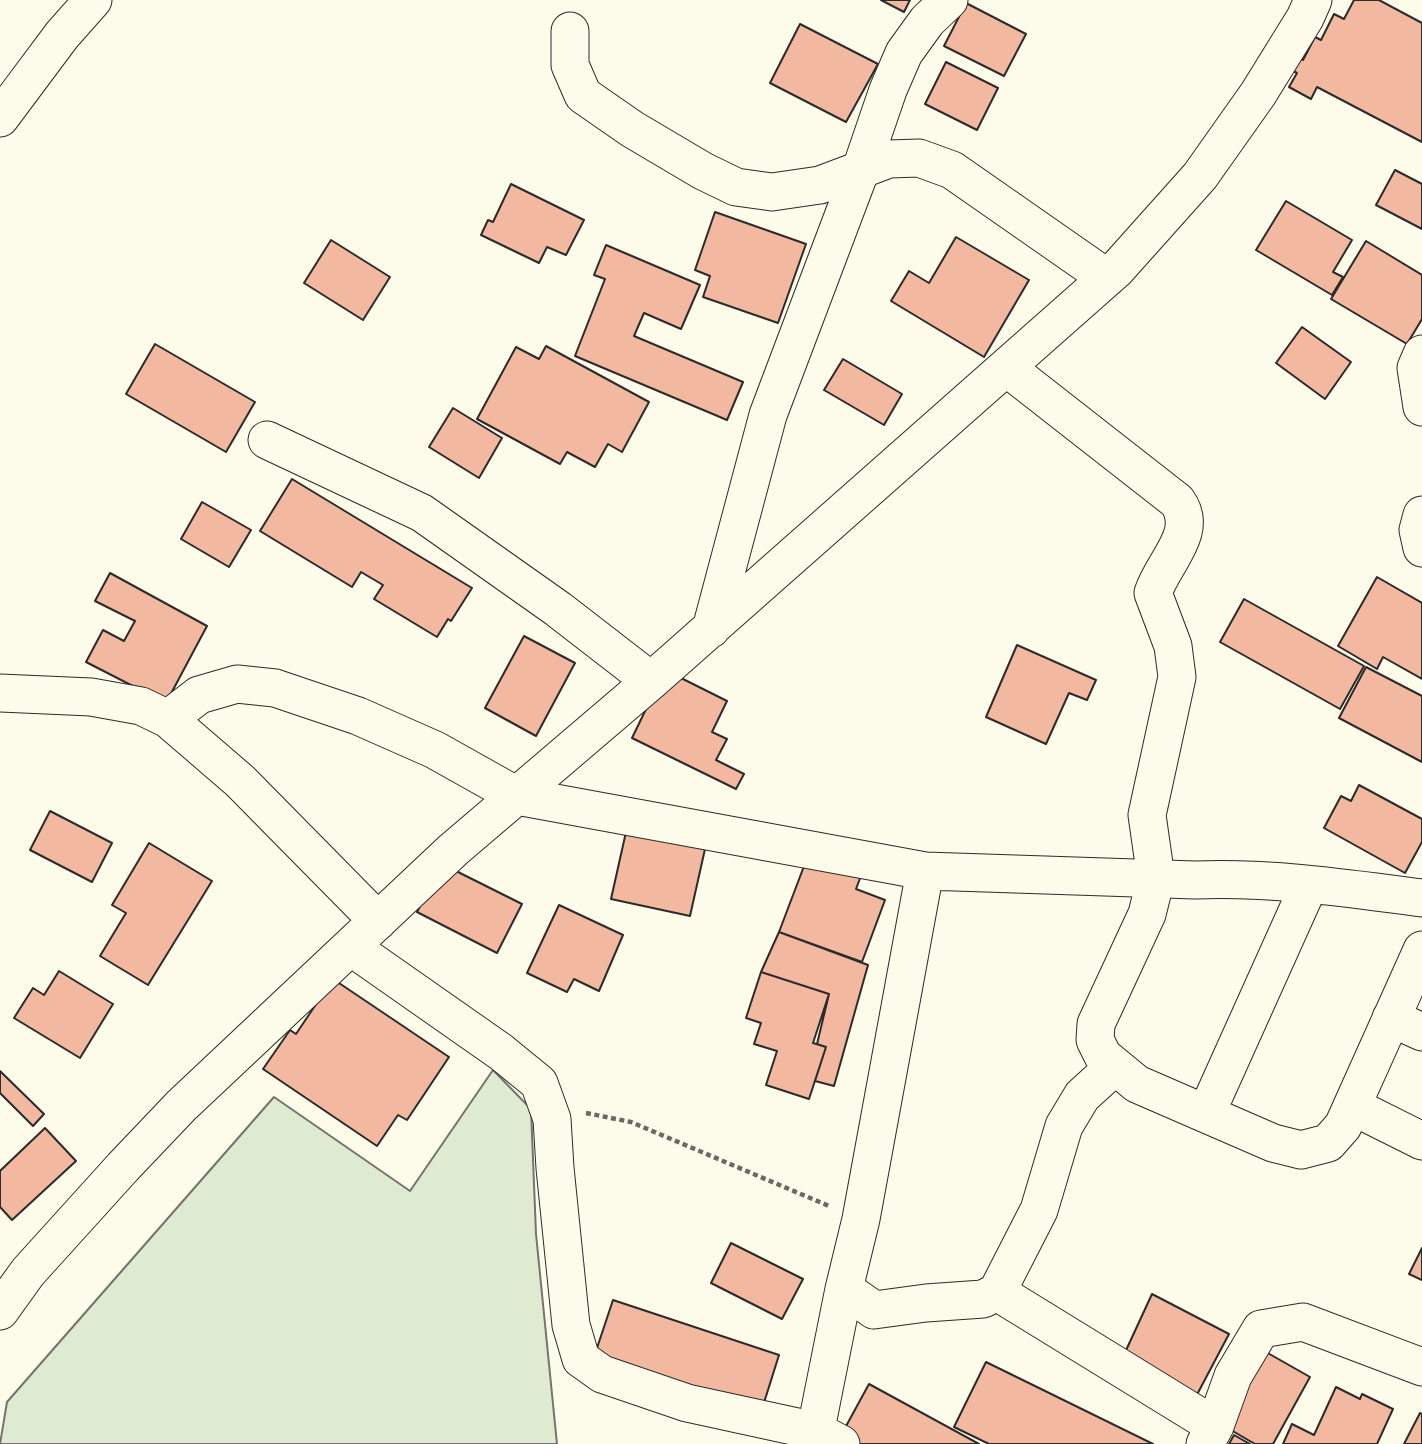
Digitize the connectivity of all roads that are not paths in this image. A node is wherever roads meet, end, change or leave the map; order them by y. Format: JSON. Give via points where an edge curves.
{"nodes":[{"id":1,"x":93,"y":0,"type":"edge"},
{"id":2,"x":949,"y":0,"type":"edge"},
{"id":3,"x":1312,"y":0,"type":"edge"},
{"id":4,"x":570,"y":31,"type":"dead end"},
{"id":5,"x":0,"y":118,"type":"edge"},
{"id":6,"x":861,"y":169,"type":"junction"},
{"id":7,"x":1107,"y":278,"type":"junction"},
{"id":8,"x":1422,"y":354,"type":"edge"},
{"id":9,"x":1007,"y":368,"type":"junction"},
{"id":10,"x":1422,"y":407,"type":"edge"},
{"id":11,"x":267,"y":440,"type":"dead end"},
{"id":12,"x":1422,"y":515,"type":"edge"},
{"id":13,"x":1422,"y":548,"type":"edge"},
{"id":14,"x":711,"y":629,"type":"junction"},
{"id":15,"x":651,"y":681,"type":"junction"},
{"id":16,"x":0,"y":693,"type":"edge"},
{"id":17,"x":168,"y":719,"type":"junction"},
{"id":18,"x":517,"y":796,"type":"junction"},
{"id":19,"x":925,"y":870,"type":"junction"},
{"id":20,"x":1156,"y":878,"type":"junction"},
{"id":21,"x":1309,"y":885,"type":"junction"},
{"id":22,"x":1422,"y":898,"type":"edge"},
{"id":23,"x":378,"y":921,"type":"junction"},
{"id":24,"x":351,"y":947,"type":"junction"},
{"id":25,"x":1422,"y":950,"type":"edge"},
{"id":26,"x":1407,"y":1025,"type":"edge"},
{"id":27,"x":1115,"y":1066,"type":"junction"},
{"id":28,"x":1352,"y":1106,"type":"junction"},
{"id":29,"x":1206,"y":1114,"type":"junction"},
{"id":30,"x":1422,"y":1140,"type":"edge"},
{"id":31,"x":844,"y":1289,"type":"junction"},
{"id":32,"x":997,"y":1292,"type":"junction"},
{"id":33,"x":0,"y":1311,"type":"edge"},
{"id":34,"x":1422,"y":1367,"type":"edge"},
{"id":35,"x":1210,"y":1435,"type":"edge"},
{"id":36,"x":823,"y":1440,"type":"edge"}],
"edges":[{"from":1,"to":5,"type":"street"},
{"from":2,"to":6,"type":"street","via":[[904,53]]},
{"from":3,"to":7,"type":"street","via":[[1258,94],[1200,176]]},
{"from":4,"to":6,"type":"street","via":[[570,65],[583,95],[703,172],[736,187],[772,192],[820,185]]},
{"from":6,"to":7,"type":"street","via":[[889,159],[919,158],[952,170]]},
{"from":6,"to":14,"type":"street","via":[[768,415]]},
{"from":7,"to":9,"type":"street"},
{"from":8,"to":10,"type":"street","via":[[1416,368]]},
{"from":9,"to":14,"type":"street"},
{"from":9,"to":20,"type":"street","via":[[1184,510],[1186,527],[1153,593],[1173,646],[1177,677],[1147,815]]},
{"from":11,"to":15,"type":"street","via":[[422,513]]},
{"from":12,"to":13,"type":"street","via":[[1418,530]]},
{"from":14,"to":15,"type":"street"},
{"from":15,"to":18,"type":"street"},
{"from":16,"to":17,"type":"street","via":[[91,697],[141,706]]},
{"from":17,"to":18,"type":"street","via":[[199,695],[237,684],[275,688],[369,720]]},
{"from":17,"to":23,"type":"street","via":[[240,781]]},
{"from":18,"to":19,"type":"street"},
{"from":18,"to":23,"type":"street"},
{"from":19,"to":20,"type":"street"},
{"from":19,"to":31,"type":"street"},
{"from":20,"to":21,"type":"street"},
{"from":20,"to":27,"type":"street","via":[[1147,914],[1096,1024],[1103,1056]]},
{"from":21,"to":22,"type":"street"},
{"from":21,"to":29,"type":"street"},
{"from":23,"to":24,"type":"street"},
{"from":24,"to":33,"type":"street","via":[[173,1114],[28,1272]]},
{"from":24,"to":36,"type":"street","via":[[539,1083],[552,1119],[571,1325],[581,1359],[602,1374],[687,1403]]},
{"from":25,"to":26,"type":"street"},
{"from":26,"to":28,"type":"street"},
{"from":27,"to":29,"type":"street","via":[[1137,1084]]},
{"from":27,"to":32,"type":"street","via":[[1082,1096],[1064,1126],[1039,1210]]},
{"from":28,"to":29,"type":"street","via":[[1328,1143],[1301,1150]]},
{"from":28,"to":30,"type":"street"},
{"from":31,"to":32,"type":"street","via":[[874,1310],[983,1299]]},
{"from":31,"to":36,"type":"street"},
{"from":32,"to":35,"type":"street"},
{"from":34,"to":35,"type":"street","via":[[1303,1322],[1261,1329],[1233,1376]]}]}
